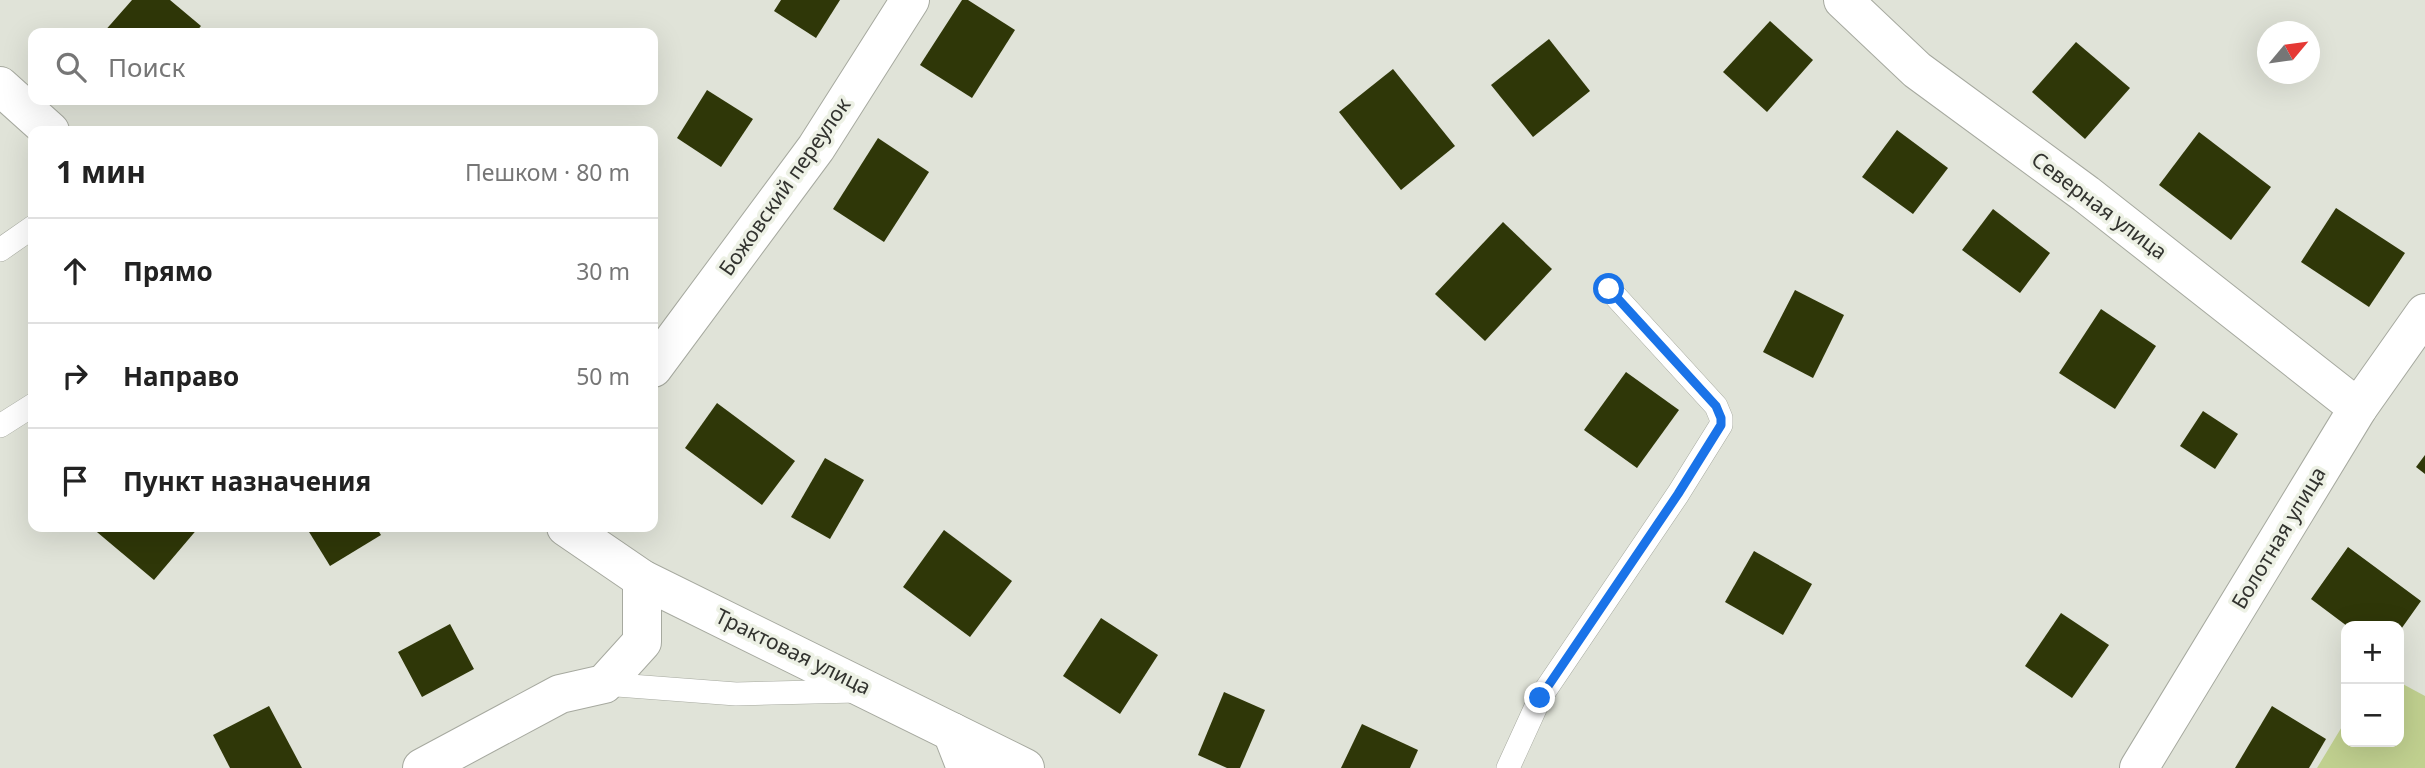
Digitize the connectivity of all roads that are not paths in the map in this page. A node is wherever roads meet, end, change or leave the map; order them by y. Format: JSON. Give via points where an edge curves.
{"nodes":[{"id":1,"x":910,"y":0,"type":"edge"},
{"id":2,"x":1843,"y":0,"type":"edge"},
{"id":3,"x":0,"y":86,"type":"edge"},
{"id":4,"x":44,"y":126,"type":"edge"},
{"id":5,"x":28,"y":230,"type":"edge"},
{"id":6,"x":0,"y":250,"type":"edge"},
{"id":7,"x":1609,"y":289,"type":"dead end"},
{"id":8,"x":2425,"y":313,"type":"edge"},
{"id":9,"x":658,"y":361,"type":"edge"},
{"id":10,"x":28,"y":408,"type":"edge"},
{"id":11,"x":2358,"y":408,"type":"junction"},
{"id":12,"x":0,"y":426,"type":"edge"},
{"id":13,"x":573,"y":532,"type":"edge"},
{"id":14,"x":642,"y":579,"type":"junction"},
{"id":15,"x":604,"y":684,"type":"junction"},
{"id":16,"x":873,"y":691,"type":"junction"},
{"id":17,"x":952,"y":732,"type":"junction"},
{"id":18,"x":422,"y":768,"type":"edge"},
{"id":19,"x":966,"y":768,"type":"edge"},
{"id":20,"x":1025,"y":768,"type":"edge"},
{"id":21,"x":1508,"y":768,"type":"edge"},
{"id":22,"x":2139,"y":768,"type":"edge"}],
"edges":[{"from":1,"to":9,"type":"street","name":"Божовский переулок","via":[[816,148]]},
{"from":2,"to":11,"type":"street","name":"Северная улица","via":[[1917,70],[2097,203]]},
{"from":3,"to":4,"type":"street"},
{"from":5,"to":6,"type":"lane"},
{"from":7,"to":21,"type":"lane","via":[[1716,406],[1721,425],[1540,698]]},
{"from":8,"to":11,"type":"street","name":"Болотная улица"},
{"from":10,"to":12,"type":"lane"},
{"from":11,"to":22,"type":"street","name":"Болотная улица"},
{"from":13,"to":14,"type":"street","name":"Трактовая улица"},
{"from":14,"to":15,"type":"street","via":[[642,642]]},
{"from":14,"to":16,"type":"street","name":"Трактовая улица"},
{"from":15,"to":16,"type":"lane","via":[[736,694]]},
{"from":15,"to":18,"type":"street","via":[[561,694]]},
{"from":16,"to":17,"type":"street","name":"Трактовая улица"},
{"from":17,"to":19,"type":"street"},
{"from":17,"to":20,"type":"street","name":"Трактовая улица"}]}
